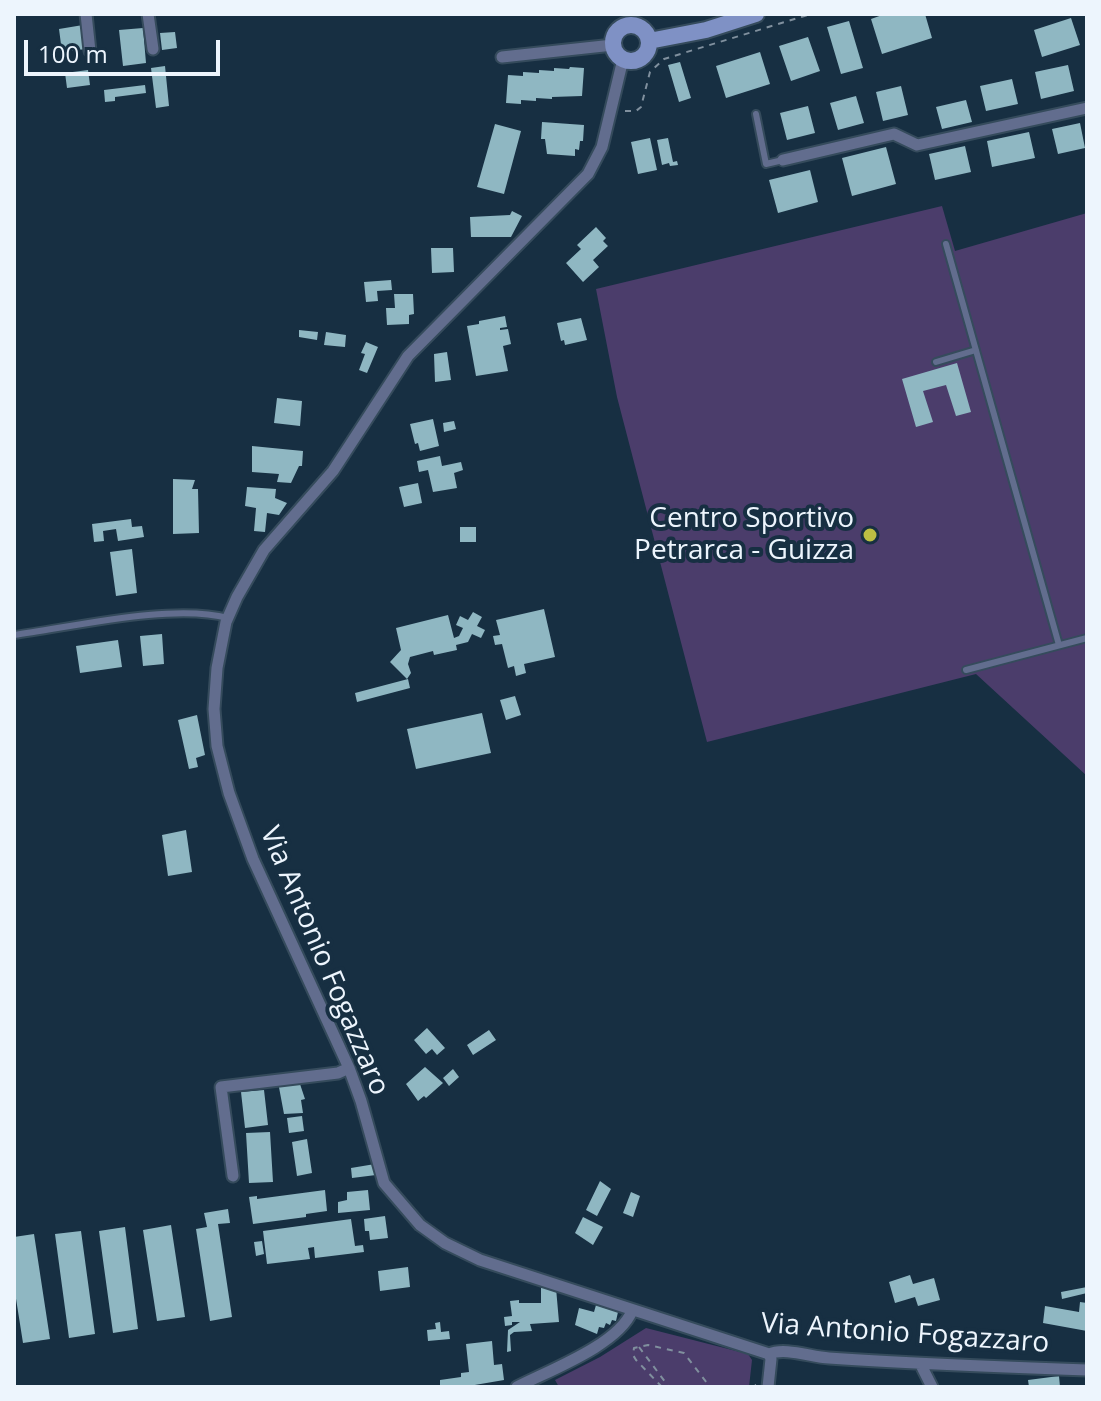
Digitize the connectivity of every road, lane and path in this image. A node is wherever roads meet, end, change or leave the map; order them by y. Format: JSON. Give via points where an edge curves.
{"nodes":[{"id":1,"x":86,"y":14,"type":"edge"},
{"id":2,"x":148,"y":14,"type":"edge"},
{"id":3,"x":756,"y":14,"type":"edge"},
{"id":4,"x":811,"y":14,"type":"edge"},
{"id":5,"x":623,"y":20,"type":"edge"},
{"id":6,"x":649,"y":41,"type":"junction"},
{"id":7,"x":153,"y":49,"type":"dead end"},
{"id":8,"x":90,"y":51,"type":"dead end"},
{"id":9,"x":618,"y":52,"type":"junction"},
{"id":10,"x":502,"y":57,"type":"dead end"},
{"id":11,"x":1087,"y":108,"type":"edge"},
{"id":12,"x":620,"y":111,"type":"dead end"},
{"id":13,"x":756,"y":114,"type":"dead end"},
{"id":14,"x":783,"y":160,"type":"joint"},
{"id":15,"x":946,"y":244,"type":"dead end"},
{"id":16,"x":976,"y":350,"type":"junction"},
{"id":17,"x":936,"y":362,"type":"dead end"},
{"id":18,"x":228,"y":618,"type":"junction"},
{"id":19,"x":14,"y":635,"type":"edge"},
{"id":20,"x":1087,"y":638,"type":"edge"},
{"id":21,"x":1059,"y":645,"type":"junction"},
{"id":22,"x":966,"y":670,"type":"dead end"},
{"id":23,"x":349,"y":1068,"type":"junction"},
{"id":24,"x":233,"y":1176,"type":"dead end"},
{"id":25,"x":632,"y":1311,"type":"junction"},
{"id":26,"x":638,"y":1346,"type":"junction"},
{"id":27,"x":769,"y":1354,"type":"junction"},
{"id":28,"x":921,"y":1365,"type":"junction"},
{"id":29,"x":1087,"y":1370,"type":"edge"},
{"id":30,"x":763,"y":1386,"type":"edge"},
{"id":31,"x":517,"y":1387,"type":"edge"},
{"id":32,"x":662,"y":1387,"type":"edge"},
{"id":33,"x":669,"y":1387,"type":"edge"},
{"id":34,"x":710,"y":1387,"type":"edge"},
{"id":35,"x":743,"y":1387,"type":"edge"},
{"id":36,"x":932,"y":1387,"type":"edge"}],
"edges":[{"from":1,"to":8,"type":"street"},
{"from":2,"to":7,"type":"street"},
{"from":3,"to":6,"type":"street"},
{"from":4,"to":12,"type":"path","via":[[664,59],[650,72],[641,107]]},
{"from":5,"to":6,"type":"street","via":[[640,27]]},
{"from":5,"to":9,"type":"street","via":[[614,35]]},
{"from":6,"to":9,"type":"street","via":[[639,59]]},
{"from":9,"to":10,"type":"street"},
{"from":9,"to":18,"type":"street","name":"Via Antonio Fogazzaro","via":[[602,147],[588,174],[408,356],[333,471],[264,550]]},
{"from":11,"to":14,"type":"street","via":[[917,145],[894,134]]},
{"from":13,"to":14,"type":"lane","via":[[766,164]]},
{"from":15,"to":16,"type":"lane"},
{"from":16,"to":17,"type":"lane"},
{"from":16,"to":21,"type":"lane"},
{"from":18,"to":19,"type":"lane","via":[[209,613],[150,615]]},
{"from":18,"to":23,"type":"street","name":"Via Antonio Fogazzaro","via":[[214,709],[229,793],[253,859]]},
{"from":20,"to":21,"type":"lane"},
{"from":21,"to":22,"type":"lane"},
{"from":23,"to":24,"type":"street","via":[[221,1087]]},
{"from":23,"to":25,"type":"street","name":"Via Antonio Fogazzaro","via":[[384,1183],[420,1225],[480,1260]]},
{"from":25,"to":27,"type":"street","name":"Via Antonio Fogazzaro"},
{"from":25,"to":31,"type":"street","via":[[609,1340]]},
{"from":26,"to":32,"type":"path","via":[[633,1355]]},
{"from":26,"to":33,"type":"path"},
{"from":26,"to":34,"type":"path","via":[[684,1353]]},
{"from":27,"to":28,"type":"street","name":"Via Antonio Fogazzaro"},
{"from":27,"to":30,"type":"street"},
{"from":28,"to":29,"type":"street","name":"Via Antonio Fogazzaro"},
{"from":28,"to":36,"type":"street"},
{"from":30,"to":35,"type":"path"}]}
